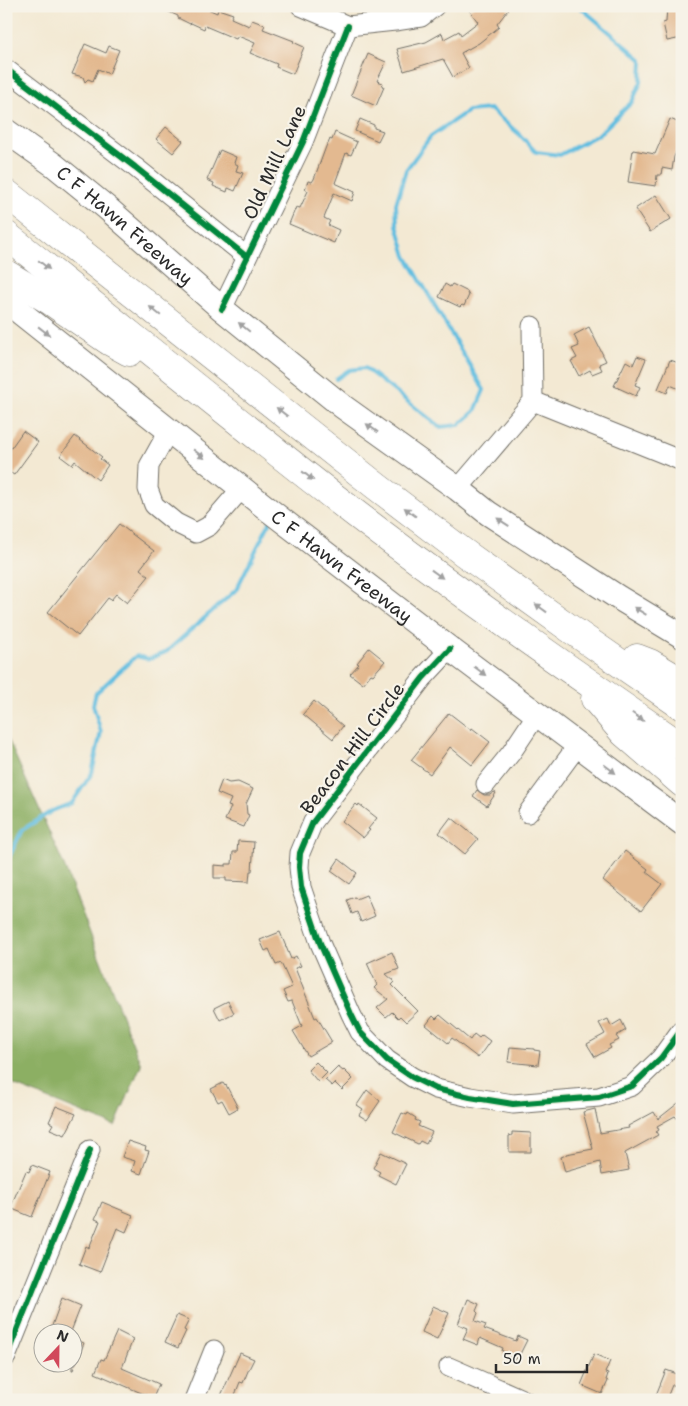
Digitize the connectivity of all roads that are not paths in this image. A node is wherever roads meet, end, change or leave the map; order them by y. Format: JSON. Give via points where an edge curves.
{"nodes":[{"id":1,"x":301,"y":6,"type":"edge"},
{"id":2,"x":435,"y":6,"type":"edge"},
{"id":3,"x":348,"y":26,"type":"junction"},
{"id":4,"x":6,"y":69,"type":"edge"},
{"id":5,"x":6,"y":131,"type":"edge"},
{"id":6,"x":6,"y":193,"type":"edge"},
{"id":7,"x":6,"y":235,"type":"edge"},
{"id":8,"x":247,"y":257,"type":"junction"},
{"id":9,"x":6,"y":274,"type":"edge"},
{"id":10,"x":6,"y":301,"type":"edge"},
{"id":11,"x":222,"y":309,"type":"junction"},
{"id":12,"x":532,"y":326,"type":"dead end"},
{"id":13,"x":187,"y":381,"type":"junction"},
{"id":14,"x":533,"y":400,"type":"junction"},
{"id":15,"x":169,"y":430,"type":"junction"},
{"id":16,"x":682,"y":460,"type":"edge"},
{"id":17,"x":242,"y":488,"type":"junction"},
{"id":18,"x":458,"y":489,"type":"junction"},
{"id":19,"x":572,"y":630,"type":"junction"},
{"id":20,"x":682,"y":636,"type":"edge"},
{"id":21,"x":450,"y":649,"type":"junction"},
{"id":22,"x":568,"y":669,"type":"junction"},
{"id":23,"x":682,"y":682,"type":"edge"},
{"id":24,"x":682,"y":706,"type":"edge"},
{"id":25,"x":537,"y":714,"type":"junction"},
{"id":26,"x":578,"y":745,"type":"junction"},
{"id":27,"x":682,"y":747,"type":"edge"},
{"id":28,"x":682,"y":783,"type":"edge"},
{"id":29,"x":486,"y":784,"type":"dead end"},
{"id":30,"x":528,"y":813,"type":"dead end"},
{"id":31,"x":682,"y":823,"type":"edge"},
{"id":32,"x":682,"y":1029,"type":"edge"},
{"id":33,"x":90,"y":1150,"type":"dead end"},
{"id":34,"x":214,"y":1350,"type":"dead end"},
{"id":35,"x":6,"y":1357,"type":"edge"},
{"id":36,"x":449,"y":1367,"type":"dead end"},
{"id":37,"x":194,"y":1400,"type":"edge"},
{"id":38,"x":524,"y":1400,"type":"edge"}],
"edges":[{"from":1,"to":3,"type":"street"},
{"from":2,"to":3,"type":"street","via":[[421,17]]},
{"from":3,"to":8,"type":"street","name":"Old Mill Lane","via":[[303,142]]},
{"from":4,"to":8,"type":"street"},
{"from":5,"to":11,"type":"main road","name":"C F Hawn Freeway","via":[[107,208]]},
{"from":19,"to":6,"type":"highway","one_way":true,"via":[[376,486]]},
{"from":7,"to":13,"type":"highway","one_way":true},
{"from":8,"to":11,"type":"street","name":"Old Mill Lane"},
{"from":9,"to":13,"type":"highway","via":[[109,342]]},
{"from":10,"to":15,"type":"main road","name":"C F Hawn Freeway","one_way":true},
{"from":18,"to":11,"type":"main road","name":"C F Hawn Freeway","one_way":true,"via":[[342,406]]},
{"from":12,"to":14,"type":"street"},
{"from":13,"to":22,"type":"highway","one_way":true,"via":[[433,572]]},
{"from":14,"to":16,"type":"street"},
{"from":14,"to":18,"type":"street"},
{"from":15,"to":17,"type":"main road","name":"C F Hawn Freeway","one_way":true},
{"from":15,"to":17,"type":"street","via":[[150,466],[148,489],[154,505],[176,523],[196,533],[209,526]]},
{"from":17,"to":21,"type":"main road","name":"C F Hawn Freeway"},
{"from":20,"to":18,"type":"main road","name":"C F Hawn Freeway","one_way":true,"via":[[619,598]]},
{"from":19,"to":23,"type":"highway","via":[[650,664]]},
{"from":19,"to":24,"type":"highway"},
{"from":21,"to":25,"type":"main road","name":"C F Hawn Freeway","one_way":true},
{"from":21,"to":32,"type":"street","name":"Beacon Hill Circle","via":[[423,678],[313,822],[300,853],[304,896],[320,943],[360,1032],[387,1060],[436,1089],[513,1104],[599,1097],[632,1086],[661,1058]]},
{"from":22,"to":27,"type":"highway","one_way":true},
{"from":22,"to":28,"type":"highway","via":[[624,733]]},
{"from":25,"to":26,"type":"main road","name":"C F Hawn Freeway"},
{"from":25,"to":29,"type":"street"},
{"from":26,"to":30,"type":"street"},
{"from":26,"to":31,"type":"main road","name":"C F Hawn Freeway","one_way":true},
{"from":33,"to":35,"type":"street"},
{"from":34,"to":37,"type":"street"},
{"from":36,"to":38,"type":"street"}]}
